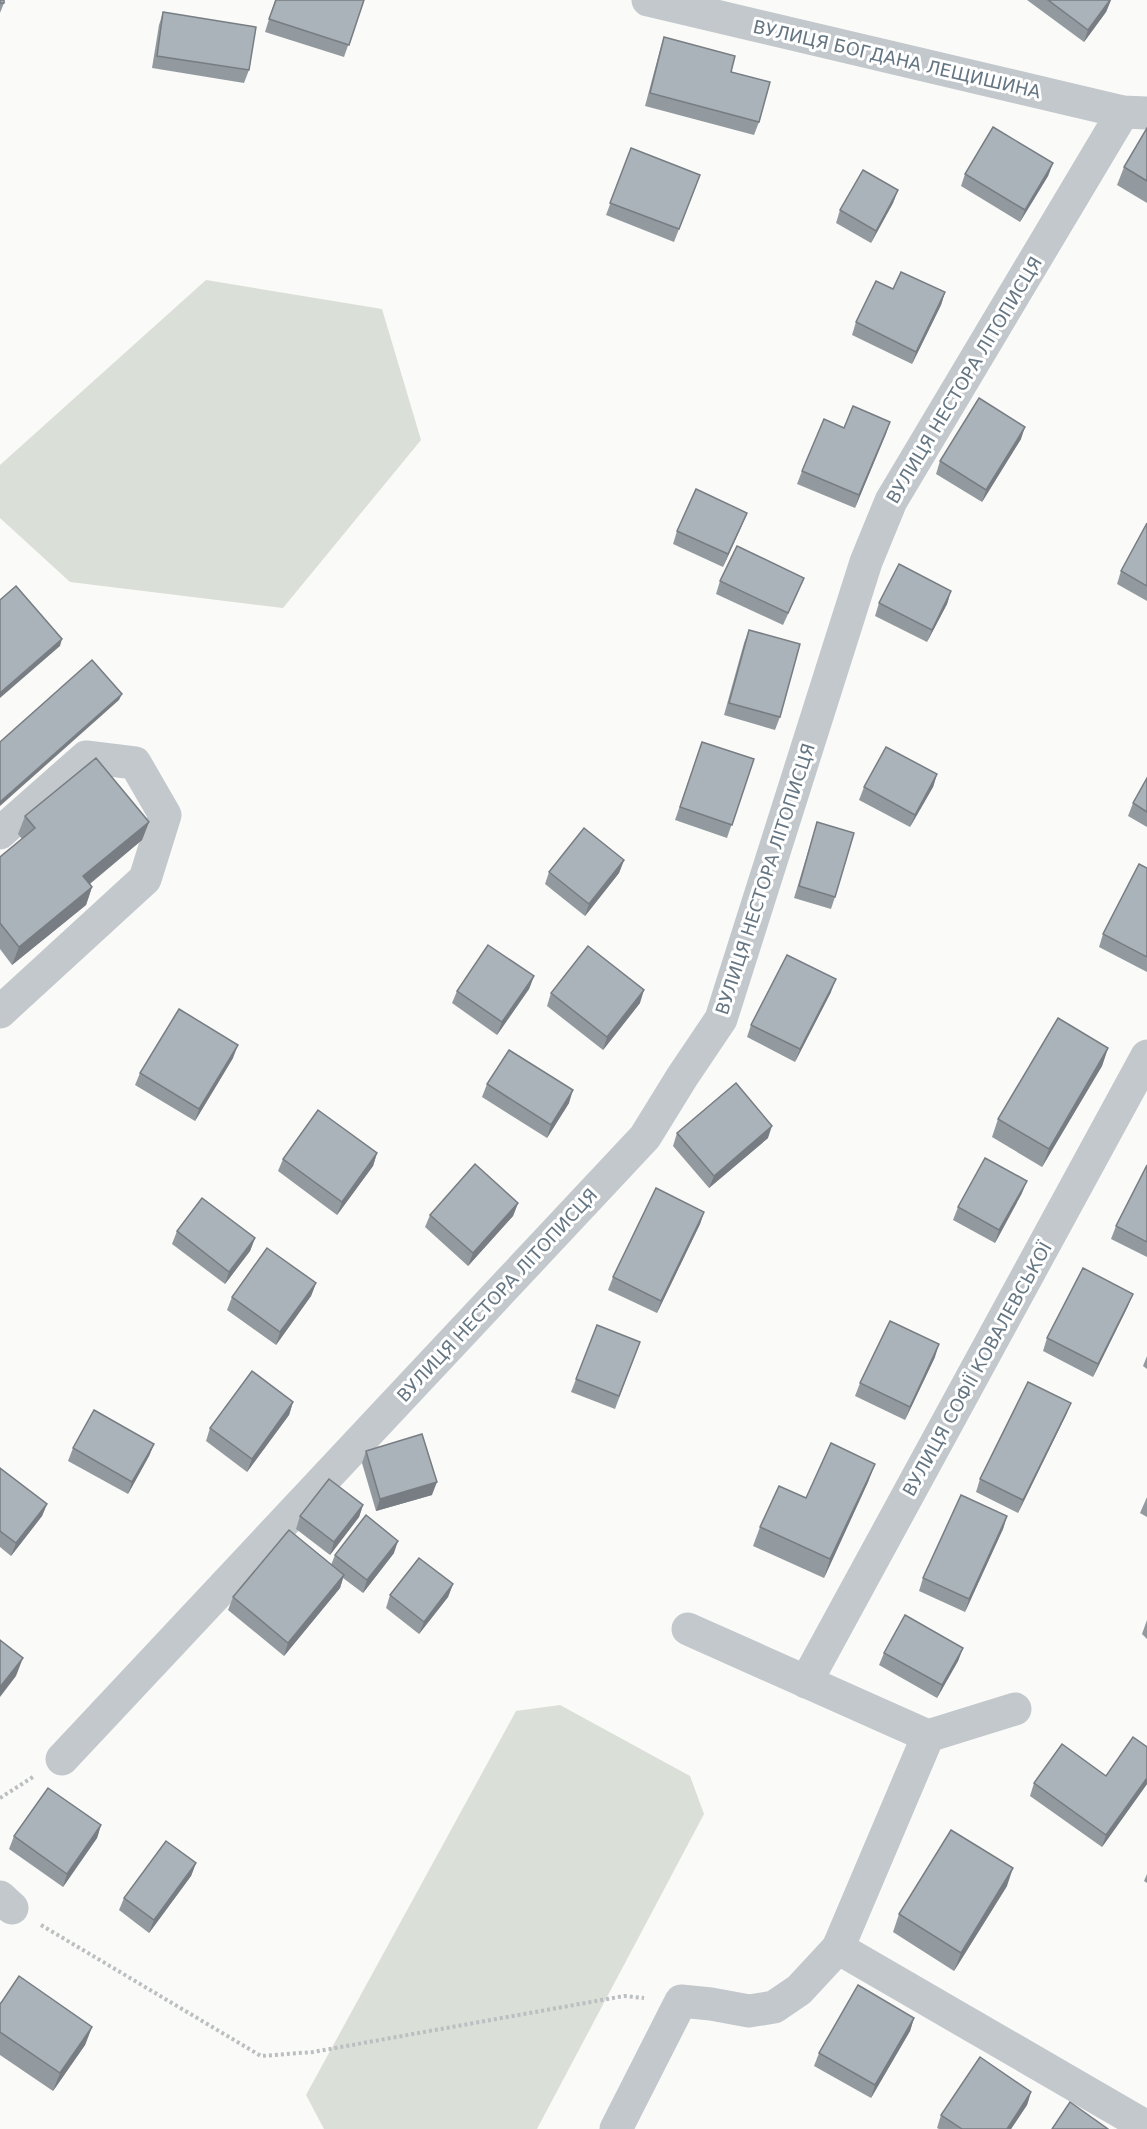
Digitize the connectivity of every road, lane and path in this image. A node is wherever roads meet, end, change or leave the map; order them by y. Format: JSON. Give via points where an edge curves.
{"nodes":[{"id":1,"x":648,"y":0,"type":"edge"},
{"id":2,"x":1135,"y":112,"type":"edge"},
{"id":3,"x":0,"y":833,"type":"edge"},
{"id":4,"x":0,"y":1012,"type":"edge"},
{"id":5,"x":1147,"y":1056,"type":"edge"},
{"id":6,"x":688,"y":1629,"type":"dead end"},
{"id":7,"x":806,"y":1682,"type":"junction"},
{"id":8,"x":1015,"y":1709,"type":"dead end"},
{"id":9,"x":928,"y":1736,"type":"junction"},
{"id":10,"x":62,"y":1759,"type":"dead end"},
{"id":11,"x":6,"y":1902,"type":"edge"},
{"id":12,"x":838,"y":1948,"type":"junction"},
{"id":13,"x":681,"y":2001,"type":"junction"},
{"id":14,"x":1147,"y":2127,"type":"edge"},
{"id":15,"x":616,"y":2129,"type":"edge"}],
"edges":[{"from":1,"to":2,"type":"street","name":"ВУЛИЦЯ БОГДАНА ЛЕЩИШИНА"},
{"from":2,"to":10,"type":"street","name":"ВУЛИЦЯ НЕСТОРА ЛІТОПИСЦЯ","via":[[891,501],[866,562],[721,1019],[645,1137]]},
{"from":3,"to":4,"type":"street","via":[[86,756],[135,763],[165,815],[145,879]]},
{"from":5,"to":7,"type":"street","name":"ВУЛИЦЯ СОФІЇ КОВАЛЕВСЬКОЇ"},
{"from":6,"to":7,"type":"street"},
{"from":7,"to":9,"type":"street"},
{"from":8,"to":9,"type":"street"},
{"from":9,"to":12,"type":"street"},
{"from":11,"to":13,"type":"path","via":[[261,2056],[313,2052],[624,1996]]},
{"from":12,"to":13,"type":"street","via":[[799,1990],[774,2007],[749,2011]]},
{"from":12,"to":14,"type":"street"},
{"from":13,"to":15,"type":"street"}]}
